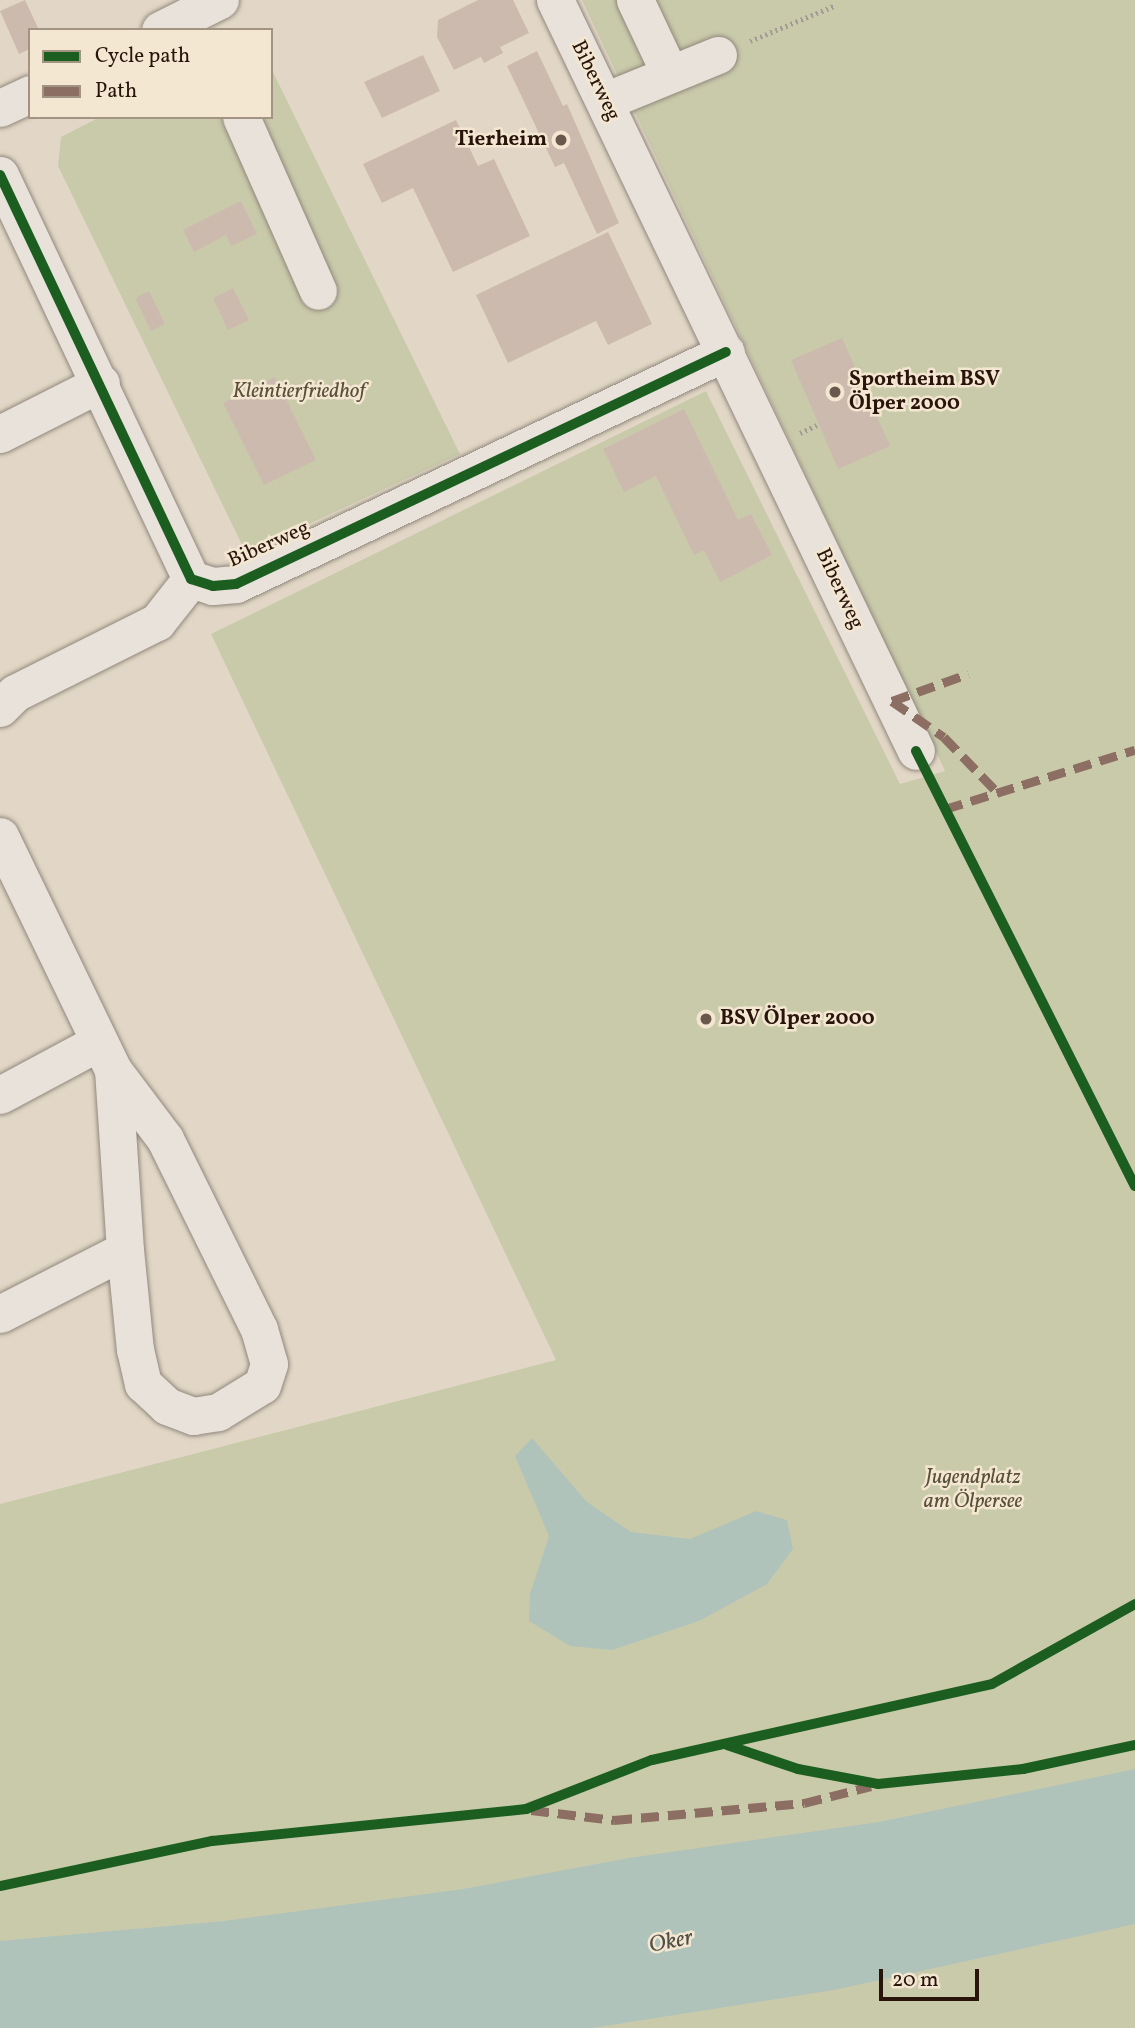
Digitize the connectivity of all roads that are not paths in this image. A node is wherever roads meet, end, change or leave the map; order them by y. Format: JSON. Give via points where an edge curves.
{"nodes":[{"id":1,"x":555,"y":0,"type":"edge"},
{"id":2,"x":635,"y":0,"type":"edge"},
{"id":3,"x":206,"y":14,"type":"edge"},
{"id":4,"x":166,"y":28,"type":"edge"},
{"id":5,"x":718,"y":55,"type":"dead end"},
{"id":6,"x":670,"y":74,"type":"junction"},
{"id":7,"x":604,"y":101,"type":"junction"},
{"id":8,"x":243,"y":119,"type":"edge"},
{"id":9,"x":0,"y":175,"type":"edge"},
{"id":10,"x":318,"y":292,"type":"dead end"},
{"id":11,"x":726,"y":352,"type":"junction"},
{"id":12,"x":101,"y":383,"type":"junction"},
{"id":13,"x":0,"y":435,"type":"edge"},
{"id":14,"x":191,"y":579,"type":"junction"},
{"id":15,"x":0,"y":709,"type":"edge"},
{"id":16,"x":916,"y":751,"type":"dead end"},
{"id":17,"x":0,"y":836,"type":"edge"},
{"id":18,"x":106,"y":1056,"type":"junction"},
{"id":19,"x":0,"y":1095,"type":"edge"},
{"id":20,"x":125,"y":1250,"type":"junction"},
{"id":21,"x":0,"y":1314,"type":"edge"}],
"edges":[{"from":1,"to":7,"type":"street","name":"Biberweg"},
{"from":2,"to":6,"type":"street"},
{"from":3,"to":4,"type":"street"},
{"from":5,"to":6,"type":"street"},
{"from":6,"to":7,"type":"street"},
{"from":7,"to":11,"type":"street","name":"Biberweg"},
{"from":8,"to":10,"type":"street"},
{"from":9,"to":12,"type":"street"},
{"from":11,"to":14,"type":"street","name":"Biberweg","via":[[236,584],[213,586]]},
{"from":11,"to":16,"type":"street","name":"Biberweg"},
{"from":12,"to":13,"type":"street"},
{"from":12,"to":14,"type":"street"},
{"from":14,"to":15,"type":"street","via":[[157,622],[15,693]]},
{"from":17,"to":18,"type":"street"},
{"from":18,"to":19,"type":"street"},
{"from":18,"to":20,"type":"street"},
{"from":18,"to":20,"type":"street","via":[[165,1139],[260,1329],[269,1364],[262,1385],[218,1412],[193,1416],[167,1406],[143,1384]]},
{"from":20,"to":21,"type":"street"}]}
